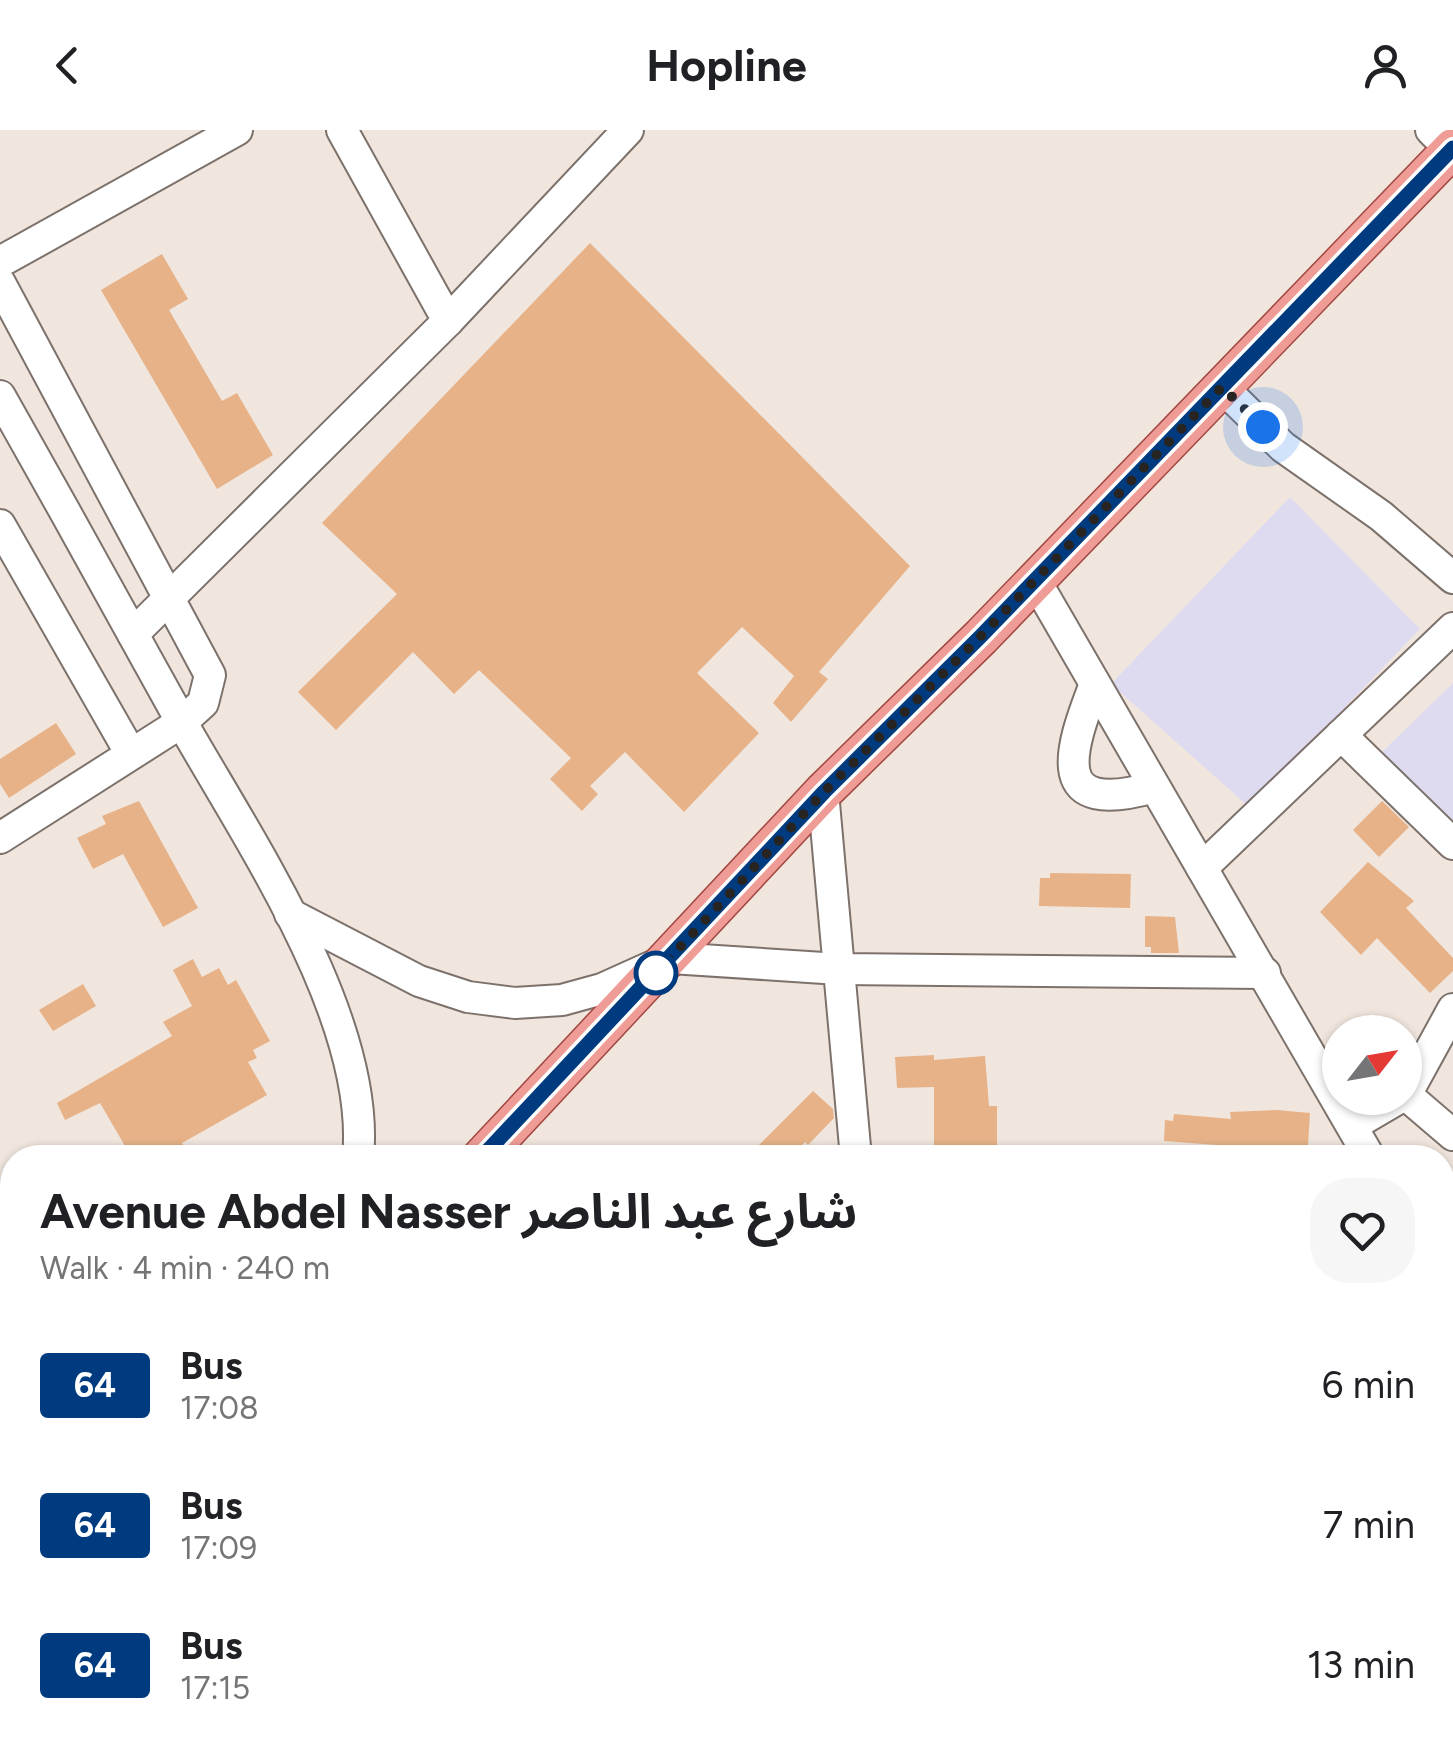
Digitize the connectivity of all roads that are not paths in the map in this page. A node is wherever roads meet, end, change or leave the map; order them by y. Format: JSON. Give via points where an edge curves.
{"nodes":[{"id":1,"x":237,"y":130,"type":"edge"},
{"id":2,"x":342,"y":130,"type":"edge"},
{"id":3,"x":628,"y":130,"type":"edge"},
{"id":4,"x":1447,"y":145,"type":"edge"},
{"id":5,"x":0,"y":262,"type":"edge"},
{"id":6,"x":0,"y":282,"type":"edge"},
{"id":7,"x":448,"y":321,"type":"junction"},
{"id":8,"x":1222,"y":387,"type":"junction"},
{"id":9,"x":0,"y":396,"type":"edge"},
{"id":10,"x":0,"y":525,"type":"edge"},
{"id":11,"x":1453,"y":578,"type":"edge"},
{"id":12,"x":1035,"y":580,"type":"junction"},
{"id":13,"x":168,"y":599,"type":"junction"},
{"id":14,"x":1453,"y":628,"type":"edge"},
{"id":15,"x":133,"y":634,"type":"junction"},
{"id":16,"x":1095,"y":684,"type":"junction"},
{"id":17,"x":182,"y":722,"type":"junction"},
{"id":18,"x":1341,"y":736,"type":"junction"},
{"id":19,"x":131,"y":754,"type":"junction"},
{"id":20,"x":1154,"y":787,"type":"junction"},
{"id":21,"x":824,"y":792,"type":"junction"},
{"id":22,"x":0,"y":838,"type":"edge"},
{"id":23,"x":1453,"y":844,"type":"edge"},
{"id":24,"x":1202,"y":868,"type":"junction"},
{"id":25,"x":290,"y":914,"type":"junction"},
{"id":26,"x":671,"y":958,"type":"junction"},
{"id":27,"x":839,"y":969,"type":"junction"},
{"id":28,"x":1265,"y":973,"type":"junction"},
{"id":29,"x":1453,"y":1009,"type":"edge"},
{"id":30,"x":1422,"y":1062,"type":"edge"},
{"id":31,"x":1422,"y":1110,"type":"edge"},
{"id":32,"x":1370,"y":1115,"type":"edge"},
{"id":33,"x":1353,"y":1125,"type":"junction"},
{"id":34,"x":1453,"y":1134,"type":"edge"},
{"id":35,"x":358,"y":1145,"type":"edge"},
{"id":36,"x":493,"y":1145,"type":"edge"},
{"id":37,"x":855,"y":1145,"type":"edge"},
{"id":38,"x":1363,"y":1145,"type":"edge"}],
"edges":[{"from":1,"to":5,"type":"street"},
{"from":2,"to":7,"type":"street"},
{"from":3,"to":7,"type":"street"},
{"from":4,"to":8,"type":"main road"},
{"from":6,"to":13,"type":"street"},
{"from":7,"to":13,"type":"street"},
{"from":8,"to":11,"type":"street","via":[[1283,447],[1381,516]]},
{"from":8,"to":12,"type":"main road"},
{"from":9,"to":15,"type":"street"},
{"from":10,"to":19,"type":"street"},
{"from":12,"to":16,"type":"street"},
{"from":12,"to":21,"type":"main road"},
{"from":13,"to":15,"type":"street"},
{"from":13,"to":17,"type":"street","via":[[210,675],[203,703]]},
{"from":14,"to":18,"type":"street"},
{"from":15,"to":17,"type":"street"},
{"from":16,"to":20,"type":"street"},
{"from":16,"to":20,"type":"street","via":[[1074,740],[1070,762],[1076,777],[1086,790],[1111,796]]},
{"from":17,"to":19,"type":"street"},
{"from":17,"to":25,"type":"street"},
{"from":18,"to":23,"type":"street"},
{"from":18,"to":24,"type":"street"},
{"from":19,"to":22,"type":"street"},
{"from":20,"to":24,"type":"street"},
{"from":21,"to":26,"type":"main road"},
{"from":21,"to":27,"type":"street"},
{"from":24,"to":28,"type":"street"},
{"from":25,"to":26,"type":"street","via":[[418,982],[514,1003],[602,990]]},
{"from":25,"to":35,"type":"street","via":[[342,1038],[357,1100]]},
{"from":26,"to":27,"type":"street"},
{"from":26,"to":36,"type":"main road"},
{"from":27,"to":28,"type":"street"},
{"from":27,"to":37,"type":"street"},
{"from":28,"to":33,"type":"street"},
{"from":29,"to":30,"type":"street"},
{"from":31,"to":34,"type":"street"},
{"from":32,"to":33,"type":"street"},
{"from":33,"to":38,"type":"street"}]}
